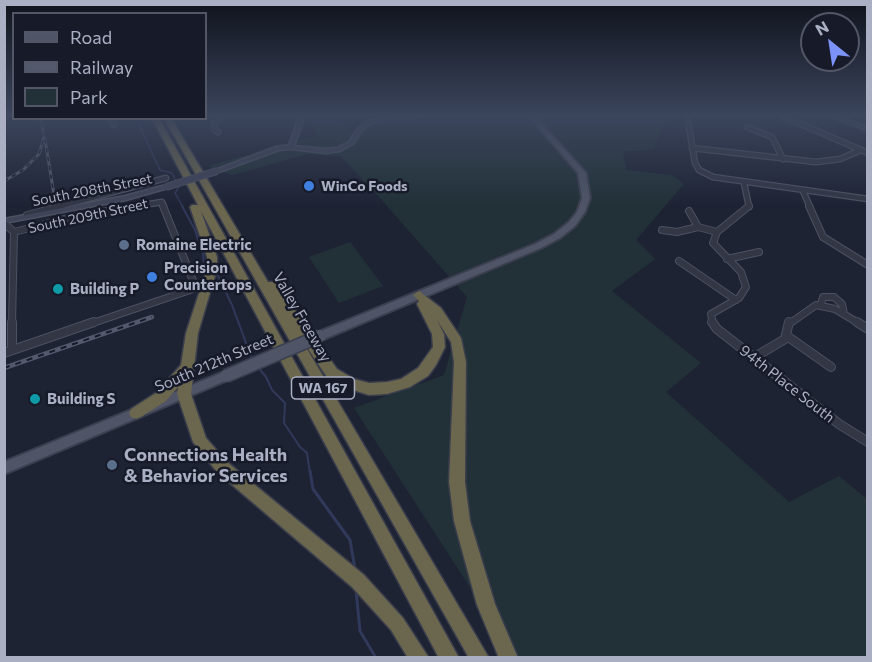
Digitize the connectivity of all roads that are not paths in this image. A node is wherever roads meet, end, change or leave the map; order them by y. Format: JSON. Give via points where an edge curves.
{"nodes":[{"id":1,"x":169,"y":146,"type":"edge"},
{"id":2,"x":183,"y":146,"type":"edge"},
{"id":3,"x":346,"y":146,"type":"edge"},
{"id":4,"x":559,"y":146,"type":"edge"},
{"id":5,"x":776,"y":146,"type":"edge"},
{"id":6,"x":851,"y":146,"type":"edge"},
{"id":7,"x":291,"y":147,"type":"joint"},
{"id":8,"x":692,"y":148,"type":"joint"},
{"id":9,"x":861,"y":150,"type":"junction"},
{"id":10,"x":867,"y":153,"type":"edge"},
{"id":11,"x":783,"y":159,"type":"junction"},
{"id":12,"x":166,"y":178,"type":"dead end"},
{"id":13,"x":744,"y":183,"type":"junction"},
{"id":14,"x":191,"y":188,"type":"junction"},
{"id":15,"x":803,"y":191,"type":"junction"},
{"id":16,"x":867,"y":199,"type":"edge"},
{"id":17,"x":689,"y":211,"type":"dead end"},
{"id":18,"x":27,"y":215,"type":"junction"},
{"id":19,"x":4,"y":222,"type":"edge"},
{"id":20,"x":698,"y":227,"type":"junction"},
{"id":21,"x":662,"y":230,"type":"dead end"},
{"id":22,"x":14,"y":232,"type":"junction"},
{"id":23,"x":717,"y":232,"type":"junction"},
{"id":24,"x":759,"y":252,"type":"dead end"},
{"id":25,"x":726,"y":259,"type":"junction"},
{"id":26,"x":679,"y":261,"type":"dead end"},
{"id":27,"x":867,"y":264,"type":"edge"},
{"id":28,"x":254,"y":266,"type":"junction"},
{"id":29,"x":201,"y":288,"type":"junction"},
{"id":30,"x":419,"y":295,"type":"junction"},
{"id":31,"x":736,"y":300,"type":"junction"},
{"id":32,"x":821,"y":304,"type":"junction"},
{"id":33,"x":841,"y":313,"type":"junction"},
{"id":34,"x":867,"y":329,"type":"edge"},
{"id":35,"x":787,"y":336,"type":"junction"},
{"id":36,"x":8,"y":352,"type":"edge"},
{"id":37,"x":753,"y":358,"type":"junction"},
{"id":38,"x":188,"y":366,"type":"junction"},
{"id":39,"x":831,"y":367,"type":"dead end"},
{"id":40,"x":184,"y":394,"type":"junction"},
{"id":41,"x":136,"y":413,"type":"junction"},
{"id":42,"x":867,"y":442,"type":"edge"},
{"id":43,"x":4,"y":468,"type":"edge"},
{"id":44,"x":420,"y":657,"type":"edge"},
{"id":45,"x":450,"y":657,"type":"edge"},
{"id":46,"x":480,"y":657,"type":"edge"},
{"id":47,"x":509,"y":657,"type":"edge"}],
"edges":[{"from":1,"to":14,"type":"highway","number":"WA 167"},
{"from":2,"to":28,"type":"highway","name":"Valley Freeway","number":"WA 167"},
{"from":3,"to":7,"type":"street","name":"South 208th Street","via":[[326,151]]},
{"from":4,"to":30,"type":"main road","name":"South 212th Street","via":[[580,169],[585,182],[586,198],[578,218],[557,236]]},
{"from":5,"to":11,"type":"street"},
{"from":6,"to":9,"type":"street"},
{"from":7,"to":18,"type":"street","name":"South 208th Street","bridge":true,"via":[[126,198]]},
{"from":8,"to":11,"type":"street"},
{"from":8,"to":13,"type":"street","via":[[699,170],[718,179]]},
{"from":9,"to":10,"type":"street"},
{"from":9,"to":11,"type":"street","via":[[832,161]]},
{"from":12,"to":18,"type":"street"},
{"from":13,"to":15,"type":"street"},
{"from":13,"to":23,"type":"street","via":[[749,207]]},
{"from":14,"to":29,"type":"highway","via":[[211,250],[212,269]]},
{"from":14,"to":45,"type":"highway","number":"WA 167"},
{"from":15,"to":16,"type":"street"},
{"from":15,"to":27,"type":"street","via":[[823,237]]},
{"from":17,"to":20,"type":"street"},
{"from":18,"to":19,"type":"street","name":"South 208th Street"},
{"from":19,"to":22,"type":"street"},
{"from":20,"to":21,"type":"street","via":[[677,232]]},
{"from":20,"to":23,"type":"street"},
{"from":22,"to":29,"type":"street","name":"South 209th Street","via":[[76,216],[162,202]]},
{"from":22,"to":36,"type":"street"},
{"from":23,"to":25,"type":"street","via":[[713,243]]},
{"from":24,"to":25,"type":"street"},
{"from":25,"to":31,"type":"street","via":[[746,282],[744,293]]},
{"from":26,"to":31,"type":"street"},
{"from":28,"to":30,"type":"highway","via":[[277,292],[328,369],[341,380],[362,388],[405,383],[432,361],[439,347],[438,334]]},
{"from":28,"to":46,"type":"highway","name":"Valley Freeway","number":"WA 167"},
{"from":29,"to":36,"type":"street"},
{"from":29,"to":38,"type":"highway"},
{"from":30,"to":40,"type":"main road","name":"South 212th Street","bridge":true},
{"from":30,"to":47,"type":"highway","via":[[437,311],[457,341],[457,482],[462,521],[486,605]]},
{"from":31,"to":37,"type":"street","name":"94th Place South","via":[[711,314],[711,321]]},
{"from":32,"to":33,"type":"street"},
{"from":32,"to":33,"type":"street","via":[[823,297],[834,297],[842,304]]},
{"from":32,"to":35,"type":"street","via":[[789,322]]},
{"from":33,"to":34,"type":"street"},
{"from":35,"to":37,"type":"street"},
{"from":35,"to":39,"type":"street"},
{"from":37,"to":42,"type":"street","name":"94th Place South"},
{"from":38,"to":40,"type":"highway"},
{"from":38,"to":41,"type":"highway","via":[[161,397]]},
{"from":40,"to":41,"type":"main road","name":"South 212th Street"},
{"from":40,"to":44,"type":"highway","via":[[200,442],[212,459],[334,559],[376,599]]},
{"from":41,"to":43,"type":"main road","name":"South 212th Street"}]}
